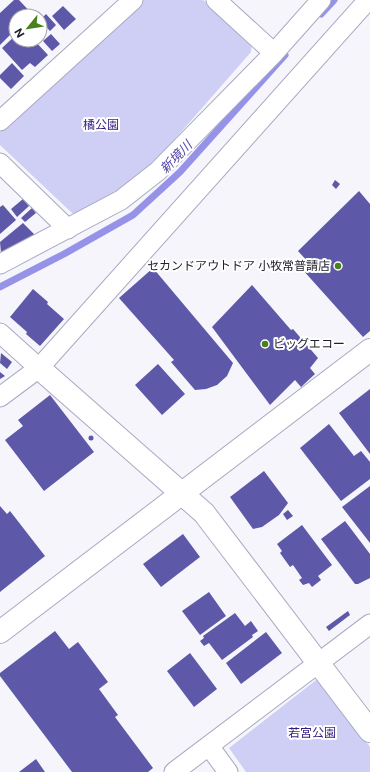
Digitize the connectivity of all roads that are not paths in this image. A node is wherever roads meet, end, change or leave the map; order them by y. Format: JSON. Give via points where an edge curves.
{"nodes":[{"id":1,"x":133,"y":0,"type":"edge"},
{"id":2,"x":216,"y":0,"type":"edge"},
{"id":3,"x":321,"y":0,"type":"edge"},
{"id":4,"x":368,"y":0,"type":"edge"},
{"id":5,"x":274,"y":53,"type":"junction"},
{"id":6,"x":0,"y":120,"type":"edge"},
{"id":7,"x":0,"y":163,"type":"edge"},
{"id":8,"x":68,"y":229,"type":"junction"},
{"id":9,"x":0,"y":264,"type":"edge"},
{"id":10,"x":0,"y":333,"type":"edge"},
{"id":11,"x":370,"y":350,"type":"edge"},
{"id":12,"x":39,"y":368,"type":"junction"},
{"id":13,"x":0,"y":397,"type":"edge"},
{"id":14,"x":180,"y":494,"type":"junction"},
{"id":15,"x":370,"y":624,"type":"edge"},
{"id":16,"x":0,"y":632,"type":"edge"},
{"id":17,"x":319,"y":664,"type":"junction"},
{"id":18,"x":370,"y":731,"type":"edge"},
{"id":19,"x":209,"y":746,"type":"junction"},
{"id":20,"x":174,"y":772,"type":"edge"},
{"id":21,"x":228,"y":772,"type":"edge"}],
"edges":[{"from":1,"to":6,"type":"street"},
{"from":2,"to":5,"type":"street"},
{"from":3,"to":5,"type":"street"},
{"from":4,"to":12,"type":"street"},
{"from":5,"to":8,"type":"street","via":[[158,171],[121,200]]},
{"from":7,"to":8,"type":"street"},
{"from":8,"to":9,"type":"street"},
{"from":10,"to":12,"type":"street"},
{"from":11,"to":14,"type":"street"},
{"from":12,"to":13,"type":"street"},
{"from":12,"to":14,"type":"street"},
{"from":14,"to":16,"type":"street"},
{"from":14,"to":17,"type":"street","via":[[204,513]]},
{"from":15,"to":17,"type":"street"},
{"from":17,"to":18,"type":"street"},
{"from":17,"to":19,"type":"street"},
{"from":19,"to":20,"type":"street"},
{"from":19,"to":21,"type":"street"}]}
